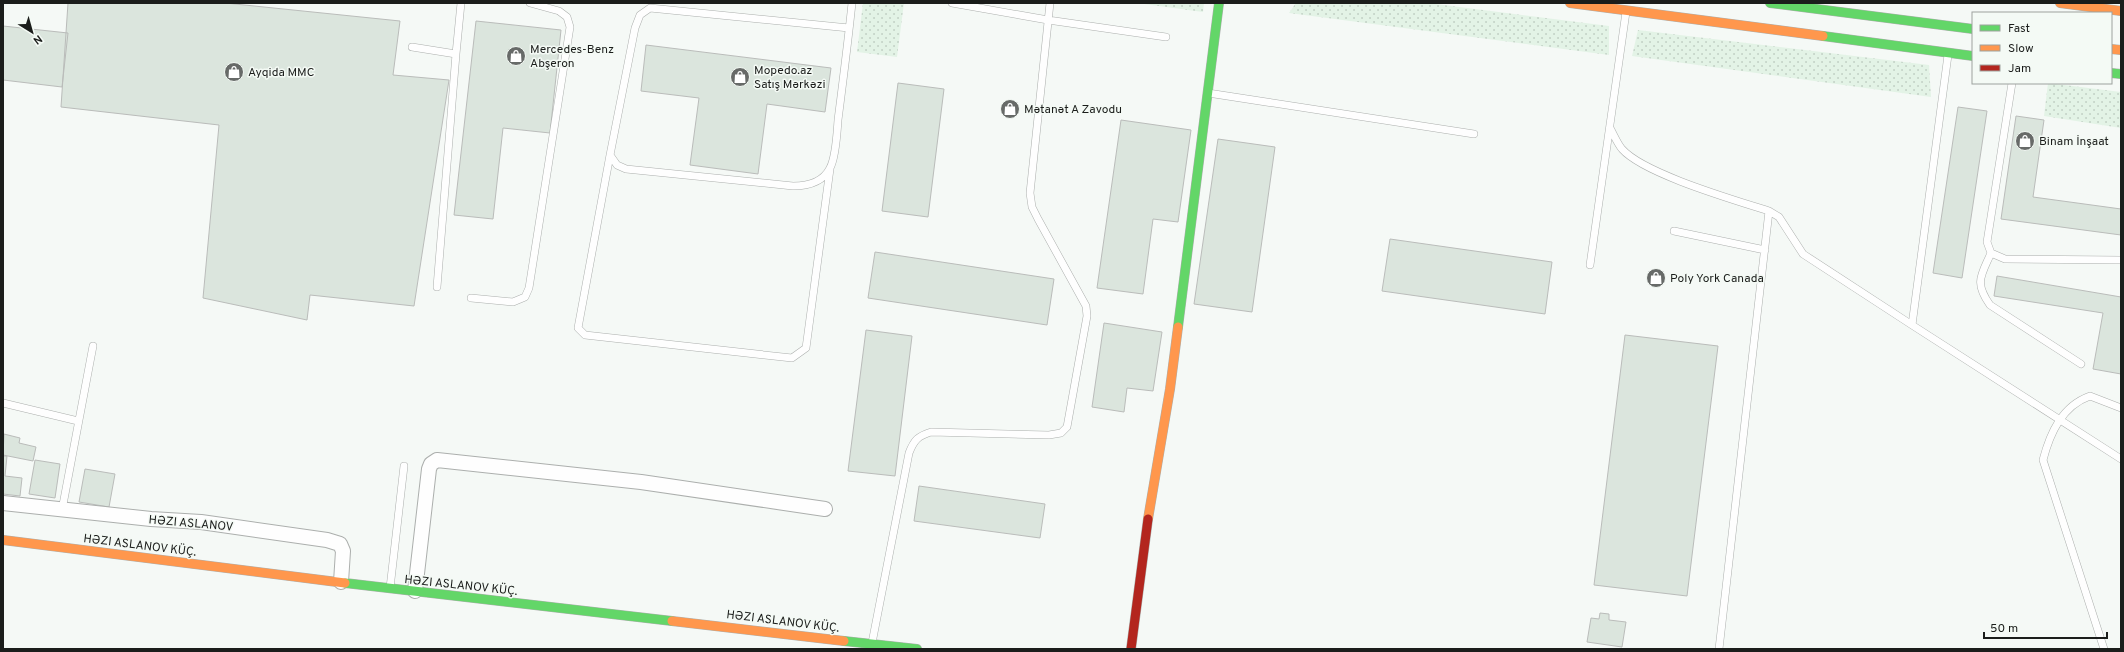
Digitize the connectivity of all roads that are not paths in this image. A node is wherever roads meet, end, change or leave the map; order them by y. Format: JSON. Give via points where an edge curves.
{"nodes":[{"id":1,"x":461,"y":3,"type":"edge"},
{"id":2,"x":530,"y":3,"type":"edge"},
{"id":3,"x":852,"y":3,"type":"edge"},
{"id":4,"x":952,"y":3,"type":"edge"},
{"id":5,"x":1050,"y":3,"type":"edge"},
{"id":6,"x":1219,"y":3,"type":"edge"},
{"id":7,"x":1570,"y":3,"type":"edge"},
{"id":8,"x":1770,"y":3,"type":"edge"},
{"id":9,"x":2060,"y":3,"type":"edge"},
{"id":10,"x":1627,"y":10,"type":"junction"},
{"id":11,"x":2121,"y":11,"type":"edge"},
{"id":12,"x":1048,"y":20,"type":"junction"},
{"id":13,"x":849,"y":28,"type":"junction"},
{"id":14,"x":1972,"y":29,"type":"edge"},
{"id":15,"x":1166,"y":37,"type":"dead end"},
{"id":16,"x":412,"y":47,"type":"dead end"},
{"id":17,"x":1948,"y":53,"type":"junction"},
{"id":18,"x":456,"y":54,"type":"junction"},
{"id":19,"x":1972,"y":56,"type":"edge"},
{"id":20,"x":2012,"y":84,"type":"edge"},
{"id":21,"x":1208,"y":93,"type":"junction"},
{"id":22,"x":1610,"y":128,"type":"junction"},
{"id":23,"x":1474,"y":134,"type":"dead end"},
{"id":24,"x":610,"y":154,"type":"junction"},
{"id":25,"x":830,"y":168,"type":"junction"},
{"id":26,"x":1769,"y":211,"type":"junction"},
{"id":27,"x":1674,"y":231,"type":"dead end"},
{"id":28,"x":1765,"y":250,"type":"junction"},
{"id":29,"x":1991,"y":253,"type":"junction"},
{"id":30,"x":2121,"y":260,"type":"edge"},
{"id":31,"x":1590,"y":265,"type":"dead end"},
{"id":32,"x":437,"y":287,"type":"dead end"},
{"id":33,"x":471,"y":298,"type":"dead end"},
{"id":34,"x":1912,"y":325,"type":"junction"},
{"id":35,"x":93,"y":346,"type":"dead end"},
{"id":36,"x":2081,"y":364,"type":"dead end"},
{"id":37,"x":3,"y":403,"type":"edge"},
{"id":38,"x":2121,"y":408,"type":"edge"},
{"id":39,"x":2060,"y":420,"type":"junction"},
{"id":40,"x":78,"y":421,"type":"junction"},
{"id":41,"x":2121,"y":459,"type":"edge"},
{"id":42,"x":404,"y":466,"type":"dead end"},
{"id":43,"x":3,"y":503,"type":"edge"},
{"id":44,"x":825,"y":509,"type":"dead end"},
{"id":45,"x":62,"y":510,"type":"junction"},
{"id":46,"x":3,"y":540,"type":"edge"},
{"id":47,"x":341,"y":582,"type":"junction"},
{"id":48,"x":390,"y":589,"type":"junction"},
{"id":49,"x":415,"y":591,"type":"junction"},
{"id":50,"x":871,"y":646,"type":"edge"},
{"id":51,"x":917,"y":649,"type":"edge"},
{"id":52,"x":1131,"y":649,"type":"edge"},
{"id":53,"x":1719,"y":649,"type":"edge"},
{"id":54,"x":2104,"y":649,"type":"edge"}],
"edges":[{"from":1,"to":18,"type":"lane"},
{"from":2,"to":33,"type":"lane","via":[[559,11],[567,17],[570,27],[530,288],[525,297],[513,302]]},
{"from":3,"to":13,"type":"lane"},
{"from":4,"to":12,"type":"lane"},
{"from":5,"to":12,"type":"lane"},
{"from":6,"to":21,"type":"main road"},
{"from":7,"to":10,"type":"main road"},
{"from":8,"to":14,"type":"main road"},
{"from":9,"to":11,"type":"main road"},
{"from":10,"to":17,"type":"main road"},
{"from":10,"to":22,"type":"lane"},
{"from":12,"to":15,"type":"lane"},
{"from":12,"to":50,"type":"lane","via":[[1030,193],[1032,207],[1086,306],[1087,316],[1067,427],[1061,433],[1049,435],[931,432],[919,436],[913,442]]},
{"from":13,"to":24,"type":"lane","via":[[650,8],[640,15],[635,28]]},
{"from":13,"to":25,"type":"lane"},
{"from":16,"to":18,"type":"lane"},
{"from":17,"to":19,"type":"main road"},
{"from":17,"to":34,"type":"lane"},
{"from":18,"to":32,"type":"lane"},
{"from":20,"to":29,"type":"lane","via":[[1987,242]]},
{"from":21,"to":23,"type":"lane"},
{"from":21,"to":52,"type":"main road","via":[[1170,390],[1147,522]]},
{"from":22,"to":26,"type":"lane","via":[[1622,149],[1660,173]]},
{"from":22,"to":31,"type":"lane"},
{"from":24,"to":25,"type":"lane","via":[[617,165],[626,169],[794,186],[807,186],[821,178]]},
{"from":24,"to":25,"type":"lane","via":[[578,328],[585,335],[792,358],[806,348]]},
{"from":26,"to":28,"type":"lane"},
{"from":26,"to":34,"type":"lane","via":[[1787,226],[1804,254]]},
{"from":27,"to":28,"type":"lane"},
{"from":28,"to":53,"type":"lane"},
{"from":29,"to":30,"type":"lane","via":[[2006,259]]},
{"from":29,"to":36,"type":"lane","via":[[1979,280],[1983,295],[1990,305]]},
{"from":34,"to":39,"type":"lane"},
{"from":35,"to":40,"type":"lane"},
{"from":37,"to":40,"type":"lane"},
{"from":38,"to":39,"type":"lane","via":[[2090,396],[2077,401]]},
{"from":39,"to":41,"type":"lane"},
{"from":39,"to":54,"type":"lane","via":[[2049,439],[2043,460]]},
{"from":40,"to":45,"type":"lane"},
{"from":42,"to":48,"type":"lane"},
{"from":43,"to":45,"type":"street","name":"HƏZI ASLANOV"},
{"from":44,"to":49,"type":"street","via":[[641,482],[437,460],[429,469]]},
{"from":45,"to":47,"type":"street","name":"HƏZI ASLANOV","via":[[201,522],[327,540],[340,544],[343,552]]},
{"from":46,"to":47,"type":"main road","name":"HƏZI ASLANOV KÜÇ."},
{"from":47,"to":48,"type":"main road","name":"HƏZI ASLANOV KÜÇ."},
{"from":48,"to":49,"type":"main road","name":"HƏZI ASLANOV KÜÇ."},
{"from":49,"to":50,"type":"main road","name":"HƏZI ASLANOV KÜÇ."},
{"from":50,"to":51,"type":"main road","name":"HƏZI ASLANOV KÜÇ."}]}
